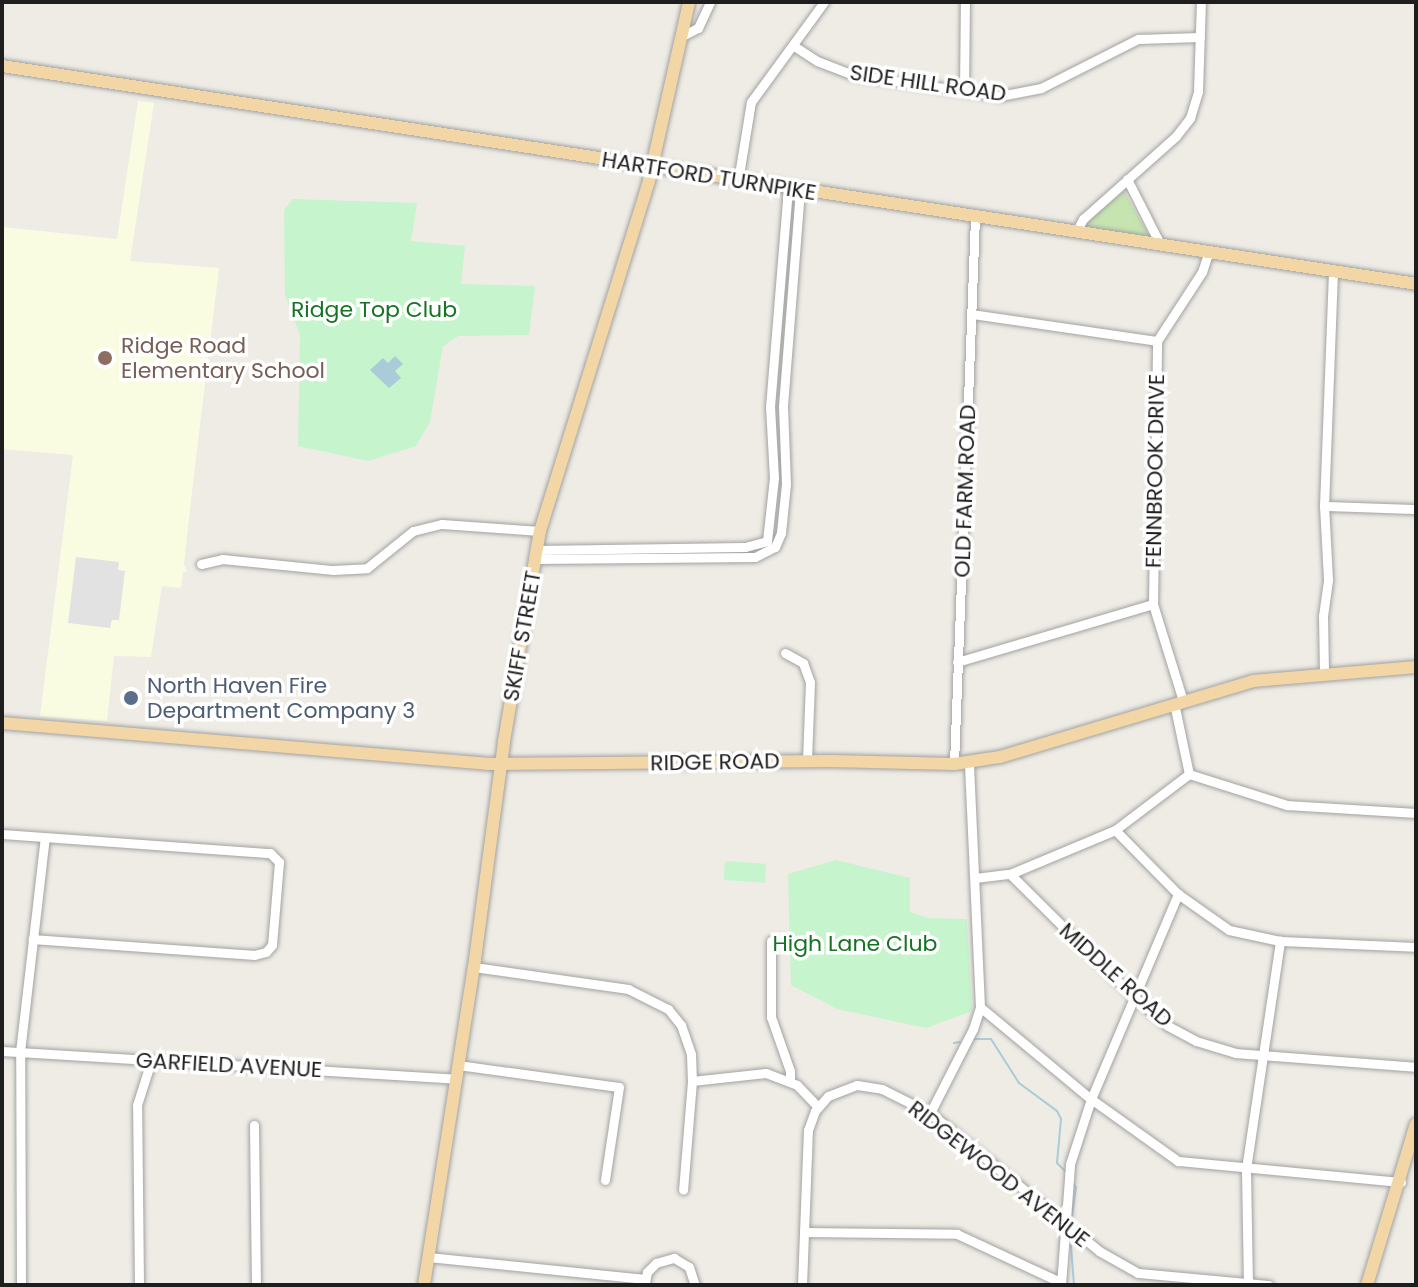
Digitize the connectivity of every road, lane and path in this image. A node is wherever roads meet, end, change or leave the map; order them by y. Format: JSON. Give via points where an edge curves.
{"nodes":[{"id":1,"x":689,"y":2,"type":"edge"},
{"id":2,"x":710,"y":2,"type":"edge"},
{"id":3,"x":824,"y":2,"type":"edge"},
{"id":4,"x":965,"y":2,"type":"edge"},
{"id":5,"x":1201,"y":2,"type":"edge"},
{"id":6,"x":682,"y":36,"type":"junction"},
{"id":7,"x":1200,"y":37,"type":"junction"},
{"id":8,"x":794,"y":46,"type":"junction"},
{"id":9,"x":2,"y":66,"type":"edge"},
{"id":10,"x":964,"y":91,"type":"junction"},
{"id":11,"x":652,"y":166,"type":"junction"},
{"id":12,"x":1127,"y":179,"type":"junction"},
{"id":13,"x":738,"y":181,"type":"junction"},
{"id":14,"x":794,"y":189,"type":"junction"},
{"id":15,"x":975,"y":217,"type":"junction"},
{"id":16,"x":1076,"y":232,"type":"junction"},
{"id":17,"x":1160,"y":244,"type":"junction"},
{"id":18,"x":1209,"y":251,"type":"junction"},
{"id":19,"x":1333,"y":270,"type":"junction"},
{"id":20,"x":1416,"y":284,"type":"edge"},
{"id":21,"x":972,"y":314,"type":"junction"},
{"id":22,"x":1157,"y":341,"type":"junction"},
{"id":23,"x":772,"y":374,"type":"junction"},
{"id":24,"x":786,"y":374,"type":"junction"},
{"id":25,"x":770,"y":418,"type":"junction"},
{"id":26,"x":782,"y":419,"type":"junction"},
{"id":27,"x":1324,"y":506,"type":"junction"},
{"id":28,"x":1416,"y":509,"type":"edge"},
{"id":29,"x":540,"y":531,"type":"junction"},
{"id":30,"x":771,"y":544,"type":"junction"},
{"id":31,"x":536,"y":555,"type":"junction"},
{"id":32,"x":201,"y":564,"type":"dead end"},
{"id":33,"x":1153,"y":604,"type":"junction"},
{"id":34,"x":785,"y":653,"type":"dead end"},
{"id":35,"x":957,"y":662,"type":"junction"},
{"id":36,"x":1416,"y":667,"type":"edge"},
{"id":37,"x":1324,"y":672,"type":"junction"},
{"id":38,"x":1179,"y":702,"type":"junction"},
{"id":39,"x":2,"y":723,"type":"edge"},
{"id":40,"x":807,"y":761,"type":"junction"},
{"id":41,"x":969,"y":763,"type":"junction"},
{"id":42,"x":502,"y":764,"type":"junction"},
{"id":43,"x":954,"y":764,"type":"junction"},
{"id":44,"x":1189,"y":774,"type":"junction"},
{"id":45,"x":1416,"y":813,"type":"edge"},
{"id":46,"x":1115,"y":830,"type":"junction"},
{"id":47,"x":2,"y":834,"type":"edge"},
{"id":48,"x":45,"y":837,"type":"junction"},
{"id":49,"x":1010,"y":874,"type":"junction"},
{"id":50,"x":975,"y":878,"type":"junction"},
{"id":51,"x":1178,"y":894,"type":"junction"},
{"id":52,"x":33,"y":939,"type":"junction"},
{"id":53,"x":771,"y":941,"type":"dead end"},
{"id":54,"x":1280,"y":941,"type":"junction"},
{"id":55,"x":1416,"y":947,"type":"edge"},
{"id":56,"x":474,"y":967,"type":"junction"},
{"id":57,"x":1133,"y":996,"type":"junction"},
{"id":58,"x":980,"y":1007,"type":"junction"},
{"id":59,"x":2,"y":1051,"type":"edge"},
{"id":60,"x":20,"y":1052,"type":"junction"},
{"id":61,"x":1263,"y":1055,"type":"junction"},
{"id":62,"x":151,"y":1061,"type":"junction"},
{"id":63,"x":1416,"y":1067,"type":"edge"},
{"id":64,"x":457,"y":1072,"type":"junction"},
{"id":65,"x":692,"y":1081,"type":"junction"},
{"id":66,"x":790,"y":1081,"type":"junction"},
{"id":67,"x":1091,"y":1099,"type":"junction"},
{"id":68,"x":818,"y":1107,"type":"junction"},
{"id":69,"x":930,"y":1113,"type":"junction"},
{"id":70,"x":1416,"y":1124,"type":"edge"},
{"id":71,"x":254,"y":1125,"type":"dead end"},
{"id":72,"x":1246,"y":1169,"type":"junction"},
{"id":73,"x":605,"y":1180,"type":"dead end"},
{"id":74,"x":1401,"y":1182,"type":"junction"},
{"id":75,"x":683,"y":1190,"type":"dead end"},
{"id":76,"x":1064,"y":1224,"type":"junction"},
{"id":77,"x":804,"y":1232,"type":"junction"},
{"id":78,"x":428,"y":1257,"type":"junction"},
{"id":79,"x":644,"y":1282,"type":"edge"},
{"id":80,"x":1060,"y":1283,"type":"edge"},
{"id":81,"x":1248,"y":1284,"type":"edge"},
{"id":82,"x":21,"y":1285,"type":"edge"},
{"id":83,"x":139,"y":1285,"type":"edge"},
{"id":84,"x":256,"y":1285,"type":"edge"},
{"id":85,"x":424,"y":1285,"type":"edge"},
{"id":86,"x":695,"y":1285,"type":"edge"},
{"id":87,"x":802,"y":1285,"type":"edge"},
{"id":88,"x":1268,"y":1285,"type":"edge"},
{"id":89,"x":1367,"y":1285,"type":"edge"}],
"edges":[{"from":1,"to":6,"type":"main road","name":"SKIFF STREET"},
{"from":2,"to":6,"type":"street","via":[[698,28]]},
{"from":3,"to":8,"type":"street"},
{"from":4,"to":10,"type":"street"},
{"from":5,"to":7,"type":"street"},
{"from":6,"to":11,"type":"main road","name":"SKIFF STREET"},
{"from":7,"to":10,"type":"street","name":"SIDE HILL ROAD","via":[[1138,39],[1030,92],[1000,96]]},
{"from":7,"to":12,"type":"street","via":[[1198,91],[1190,118]]},
{"from":8,"to":10,"type":"street","name":"SIDE HILL ROAD","via":[[854,75]]},
{"from":8,"to":13,"type":"street","via":[[751,102]]},
{"from":9,"to":11,"type":"main road","name":"HARTFORD TURNPIKE"},
{"from":11,"to":13,"type":"main road","name":"HARTFORD TURNPIKE"},
{"from":11,"to":29,"type":"main road","name":"SKIFF STREET"},
{"from":12,"to":16,"type":"street"},
{"from":12,"to":17,"type":"street"},
{"from":13,"to":14,"type":"main road","name":"HARTFORD TURNPIKE"},
{"from":14,"to":15,"type":"main road","name":"HARTFORD TURNPIKE"},
{"from":14,"to":23,"type":"street"},
{"from":14,"to":24,"type":"street"},
{"from":15,"to":16,"type":"main road","name":"HARTFORD TURNPIKE"},
{"from":15,"to":21,"type":"street","name":"OLD FARM ROAD"},
{"from":16,"to":17,"type":"main road","name":"HARTFORD TURNPIKE"},
{"from":17,"to":18,"type":"main road","name":"HARTFORD TURNPIKE"},
{"from":18,"to":19,"type":"main road","name":"HARTFORD TURNPIKE"},
{"from":18,"to":22,"type":"street","name":"FENNBROOK DRIVE","via":[[1202,272]]},
{"from":19,"to":20,"type":"main road","name":"HARTFORD TURNPIKE"},
{"from":19,"to":27,"type":"street"},
{"from":21,"to":22,"type":"street"},
{"from":21,"to":35,"type":"street","name":"OLD FARM ROAD"},
{"from":22,"to":33,"type":"street","name":"FENNBROOK DRIVE"},
{"from":23,"to":24,"type":"street"},
{"from":23,"to":25,"type":"street"},
{"from":24,"to":26,"type":"street"},
{"from":25,"to":26,"type":"street"},
{"from":25,"to":30,"type":"street"},
{"from":26,"to":30,"type":"street","via":[[786,484],[781,533]]},
{"from":27,"to":28,"type":"street"},
{"from":27,"to":37,"type":"street"},
{"from":29,"to":31,"type":"main road","name":"SKIFF STREET"},
{"from":29,"to":32,"type":"street","via":[[442,524],[413,531],[367,568],[333,570],[222,559]]},
{"from":30,"to":31,"type":"street","via":[[755,557]]},
{"from":31,"to":42,"type":"main road","name":"SKIFF STREET"},
{"from":33,"to":35,"type":"street"},
{"from":33,"to":38,"type":"street","name":"FENNBROOK DRIVE"},
{"from":34,"to":40,"type":"street","via":[[803,663],[810,682]]},
{"from":35,"to":43,"type":"street","name":"OLD FARM ROAD"},
{"from":36,"to":37,"type":"main road","name":"RIDGE ROAD"},
{"from":37,"to":38,"type":"main road","name":"RIDGE ROAD","via":[[1253,681]]},
{"from":38,"to":41,"type":"main road","name":"RIDGE ROAD"},
{"from":38,"to":44,"type":"street","name":"FENNBROOK DRIVE"},
{"from":39,"to":42,"type":"main road","name":"RIDGE ROAD"},
{"from":40,"to":42,"type":"main road","name":"RIDGE ROAD"},
{"from":40,"to":43,"type":"main road","name":"RIDGE ROAD"},
{"from":41,"to":43,"type":"main road","name":"RIDGE ROAD"},
{"from":41,"to":50,"type":"street"},
{"from":42,"to":56,"type":"main road","name":"SKIFF STREET"},
{"from":44,"to":45,"type":"street","via":[[1287,805]]},
{"from":44,"to":46,"type":"street"},
{"from":46,"to":49,"type":"street"},
{"from":46,"to":51,"type":"street"},
{"from":47,"to":48,"type":"street"},
{"from":48,"to":52,"type":"street"},
{"from":48,"to":52,"type":"street","via":[[275,855],[279,862],[272,945],[254,955]]},
{"from":49,"to":50,"type":"street"},
{"from":49,"to":57,"type":"street","name":"MIDDLE ROAD"},
{"from":50,"to":58,"type":"street"},
{"from":51,"to":54,"type":"street","via":[[1229,930]]},
{"from":51,"to":57,"type":"street"},
{"from":52,"to":60,"type":"street"},
{"from":53,"to":66,"type":"street","via":[[771,1017]]},
{"from":54,"to":55,"type":"street"},
{"from":54,"to":61,"type":"street"},
{"from":56,"to":64,"type":"main road","name":"SKIFF STREET"},
{"from":56,"to":65,"type":"street","via":[[628,989],[661,1002],[681,1025]]},
{"from":57,"to":61,"type":"street","name":"MIDDLE ROAD","via":[[1168,1026],[1196,1041]]},
{"from":57,"to":67,"type":"street"},
{"from":58,"to":67,"type":"street"},
{"from":58,"to":69,"type":"street"},
{"from":59,"to":60,"type":"street","name":"GARFIELD AVENUE"},
{"from":60,"to":62,"type":"street","name":"GARFIELD AVENUE"},
{"from":60,"to":82,"type":"street"},
{"from":61,"to":63,"type":"street","name":"MIDDLE ROAD"},
{"from":61,"to":72,"type":"street"},
{"from":62,"to":64,"type":"street","name":"GARFIELD AVENUE"},
{"from":62,"to":83,"type":"street","via":[[137,1105]]},
{"from":64,"to":73,"type":"street","name":"GARFIELD AVENUE","via":[[619,1087]]},
{"from":64,"to":78,"type":"main road","name":"SKIFF STREET"},
{"from":65,"to":66,"type":"street","via":[[752,1072]]},
{"from":65,"to":75,"type":"street"},
{"from":66,"to":68,"type":"street"},
{"from":67,"to":72,"type":"street","via":[[1178,1161]]},
{"from":67,"to":76,"type":"street","via":[[1070,1164]]},
{"from":68,"to":69,"type":"street","name":"RIDGEWOOD AVENUE","via":[[838,1090],[869,1085]]},
{"from":68,"to":77,"type":"street","via":[[808,1130]]},
{"from":69,"to":76,"type":"street","name":"RIDGEWOOD AVENUE"},
{"from":70,"to":74,"type":"main road"},
{"from":71,"to":84,"type":"street"},
{"from":72,"to":74,"type":"street"},
{"from":72,"to":81,"type":"street"},
{"from":74,"to":89,"type":"main road"},
{"from":76,"to":80,"type":"street"},
{"from":76,"to":81,"type":"street","name":"RIDGEWOOD AVENUE","via":[[1138,1273]]},
{"from":77,"to":80,"type":"street","via":[[957,1234]]},
{"from":77,"to":87,"type":"street"},
{"from":78,"to":79,"type":"street"},
{"from":78,"to":85,"type":"main road","name":"SKIFF STREET"},
{"from":79,"to":86,"type":"street","via":[[656,1263],[674,1258],[689,1267]]},
{"from":81,"to":88,"type":"street","name":"RIDGEWOOD AVENUE"}]}
